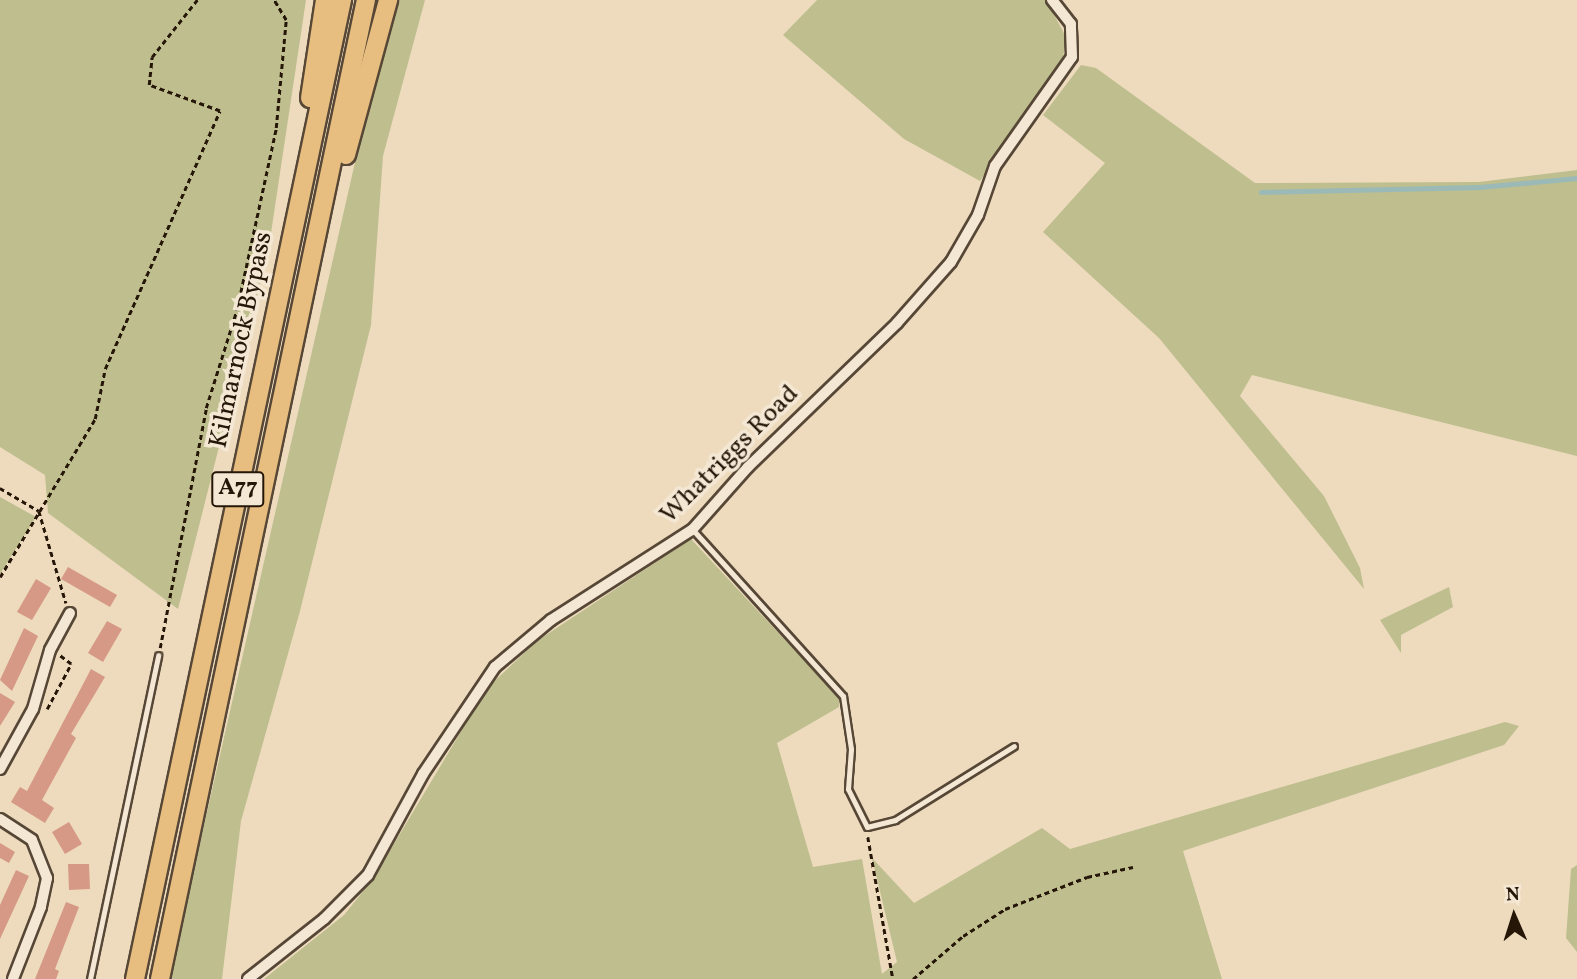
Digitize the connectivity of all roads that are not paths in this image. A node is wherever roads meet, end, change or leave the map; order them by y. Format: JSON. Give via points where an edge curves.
{"nodes":[{"id":1,"x":325,"y":0,"type":"edge"},
{"id":2,"x":342,"y":0,"type":"edge"},
{"id":3,"x":366,"y":0,"type":"edge"},
{"id":4,"x":388,"y":0,"type":"edge"},
{"id":5,"x":1052,"y":0,"type":"edge"},
{"id":6,"x":279,"y":291,"type":"junction"},
{"id":7,"x":303,"y":312,"type":"junction"},
{"id":8,"x":692,"y":530,"type":"junction"},
{"id":9,"x":69,"y":613,"type":"road end"},
{"id":10,"x":158,"y":655,"type":"road end"},
{"id":11,"x":1014,"y":746,"type":"dead end"},
{"id":12,"x":0,"y":769,"type":"edge"},
{"id":13,"x":0,"y":819,"type":"edge"},
{"id":14,"x":13,"y":979,"type":"edge"},
{"id":15,"x":90,"y":979,"type":"edge"},
{"id":16,"x":135,"y":979,"type":"edge"},
{"id":17,"x":160,"y":979,"type":"edge"},
{"id":18,"x":248,"y":979,"type":"edge"}],
"edges":[{"from":1,"to":6,"type":"highway","number":"A77"},
{"from":2,"to":6,"type":"highway","name":"Kilmarnock Bypass","number":"A77"},
{"from":3,"to":7,"type":"highway","name":"Kilmarnock Bypass","number":"A77"},
{"from":4,"to":7,"type":"highway","number":"A77"},
{"from":5,"to":8,"type":"street","name":"Whatriggs Road","via":[[1071,24],[1072,57],[995,166],[978,215],[951,262],[897,323],[748,467]]},
{"from":6,"to":16,"type":"highway","name":"Kilmarnock Bypass","number":"A77"},
{"from":7,"to":17,"type":"highway","name":"Kilmarnock Bypass","number":"A77"},
{"from":8,"to":11,"type":"lane","via":[[843,696],[851,749],[848,789],[867,827],[895,820]]},
{"from":8,"to":18,"type":"street","name":"Whatriggs Road","via":[[551,620],[495,667],[423,774],[368,875],[324,919]]},
{"from":9,"to":12,"type":"street","via":[[50,650],[33,709]]},
{"from":10,"to":15,"type":"lane"},
{"from":13,"to":14,"type":"street","via":[[32,840],[47,878]]}]}
